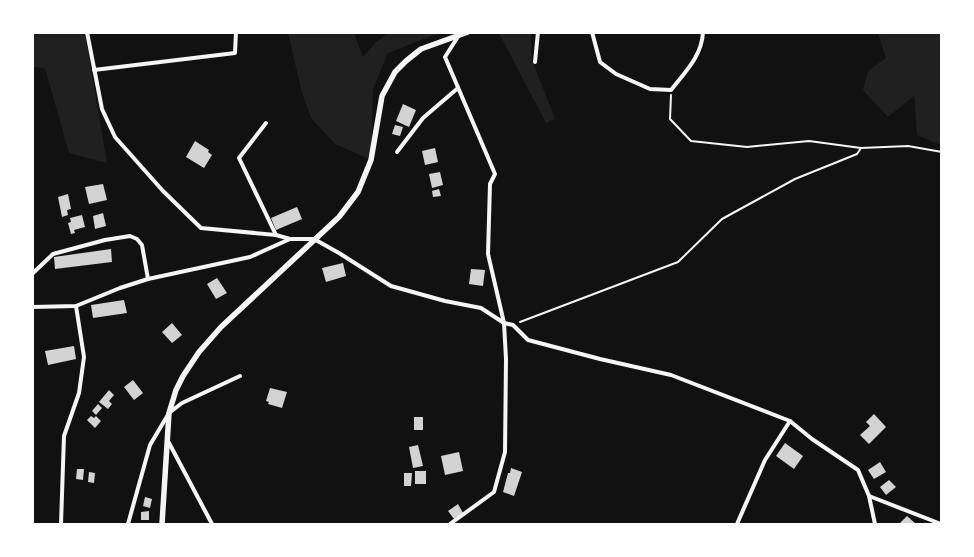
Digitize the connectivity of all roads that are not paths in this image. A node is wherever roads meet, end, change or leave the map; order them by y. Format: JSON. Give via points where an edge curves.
{"nodes":[{"id":1,"x":87,"y":32,"type":"edge"},
{"id":2,"x":236,"y":32,"type":"edge"},
{"id":3,"x":468,"y":32,"type":"edge"},
{"id":4,"x":538,"y":32,"type":"edge"},
{"id":5,"x":592,"y":32,"type":"edge"},
{"id":6,"x":702,"y":32,"type":"edge"},
{"id":7,"x":459,"y":35,"type":"junction"},
{"id":8,"x":536,"y":62,"type":"dead end"},
{"id":9,"x":94,"y":70,"type":"junction"},
{"id":10,"x":458,"y":88,"type":"junction"},
{"id":11,"x":266,"y":123,"type":"dead end"},
{"id":12,"x":397,"y":152,"type":"dead end"},
{"id":13,"x":276,"y":236,"type":"junction"},
{"id":14,"x":290,"y":239,"type":"junction"},
{"id":15,"x":314,"y":239,"type":"junction"},
{"id":16,"x":32,"y":274,"type":"edge"},
{"id":17,"x":148,"y":280,"type":"junction"},
{"id":18,"x":76,"y":306,"type":"junction"},
{"id":19,"x":32,"y":307,"type":"edge"},
{"id":20,"x":504,"y":322,"type":"junction"},
{"id":21,"x":240,"y":376,"type":"dead end"},
{"id":22,"x":169,"y":413,"type":"junction"},
{"id":23,"x":790,"y":421,"type":"junction"},
{"id":24,"x":167,"y":439,"type":"junction"},
{"id":25,"x":869,"y":496,"type":"junction"},
{"id":26,"x":61,"y":524,"type":"edge"},
{"id":27,"x":128,"y":524,"type":"edge"},
{"id":28,"x":162,"y":524,"type":"edge"},
{"id":29,"x":212,"y":524,"type":"edge"},
{"id":30,"x":450,"y":524,"type":"edge"},
{"id":31,"x":737,"y":524,"type":"edge"},
{"id":32,"x":875,"y":524,"type":"edge"},
{"id":33,"x":941,"y":524,"type":"edge"}],
"edges":[{"from":1,"to":9,"type":"street"},
{"from":2,"to":9,"type":"street","via":[[235,53]]},
{"from":3,"to":7,"type":"main road"},
{"from":4,"to":8,"type":"street"},
{"from":5,"to":6,"type":"street","via":[[600,62],[616,74],[650,89],[671,90],[697,57]]},
{"from":7,"to":10,"type":"street","via":[[445,57]]},
{"from":7,"to":15,"type":"main road","via":[[421,49],[395,72],[382,96],[370,160],[358,192],[339,217]]},
{"from":9,"to":13,"type":"street","via":[[102,109],[115,137],[201,228]]},
{"from":10,"to":12,"type":"street","via":[[423,118]]},
{"from":10,"to":20,"type":"street","via":[[495,174],[490,184],[488,254]]},
{"from":11,"to":13,"type":"street","via":[[239,158]]},
{"from":13,"to":14,"type":"street"},
{"from":14,"to":15,"type":"street"},
{"from":14,"to":17,"type":"street","via":[[250,257]]},
{"from":15,"to":20,"type":"street","via":[[391,286],[480,308]]},
{"from":15,"to":22,"type":"main road","via":[[233,315],[199,352],[176,390]]},
{"from":16,"to":17,"type":"street","via":[[53,254],[130,236],[142,245]]},
{"from":17,"to":18,"type":"street"},
{"from":18,"to":19,"type":"street"},
{"from":18,"to":26,"type":"street","via":[[84,357],[79,394],[64,436]]},
{"from":20,"to":23,"type":"street","via":[[513,325],[528,340],[672,375]]},
{"from":20,"to":30,"type":"street","via":[[505,452],[494,492]]},
{"from":21,"to":22,"type":"street","via":[[182,402]]},
{"from":22,"to":24,"type":"main road"},
{"from":22,"to":27,"type":"street","via":[[150,445]]},
{"from":23,"to":25,"type":"street","via":[[858,470]]},
{"from":23,"to":31,"type":"street","via":[[765,460]]},
{"from":24,"to":28,"type":"main road"},
{"from":24,"to":29,"type":"street"},
{"from":25,"to":32,"type":"street"},
{"from":25,"to":33,"type":"street"}]}
